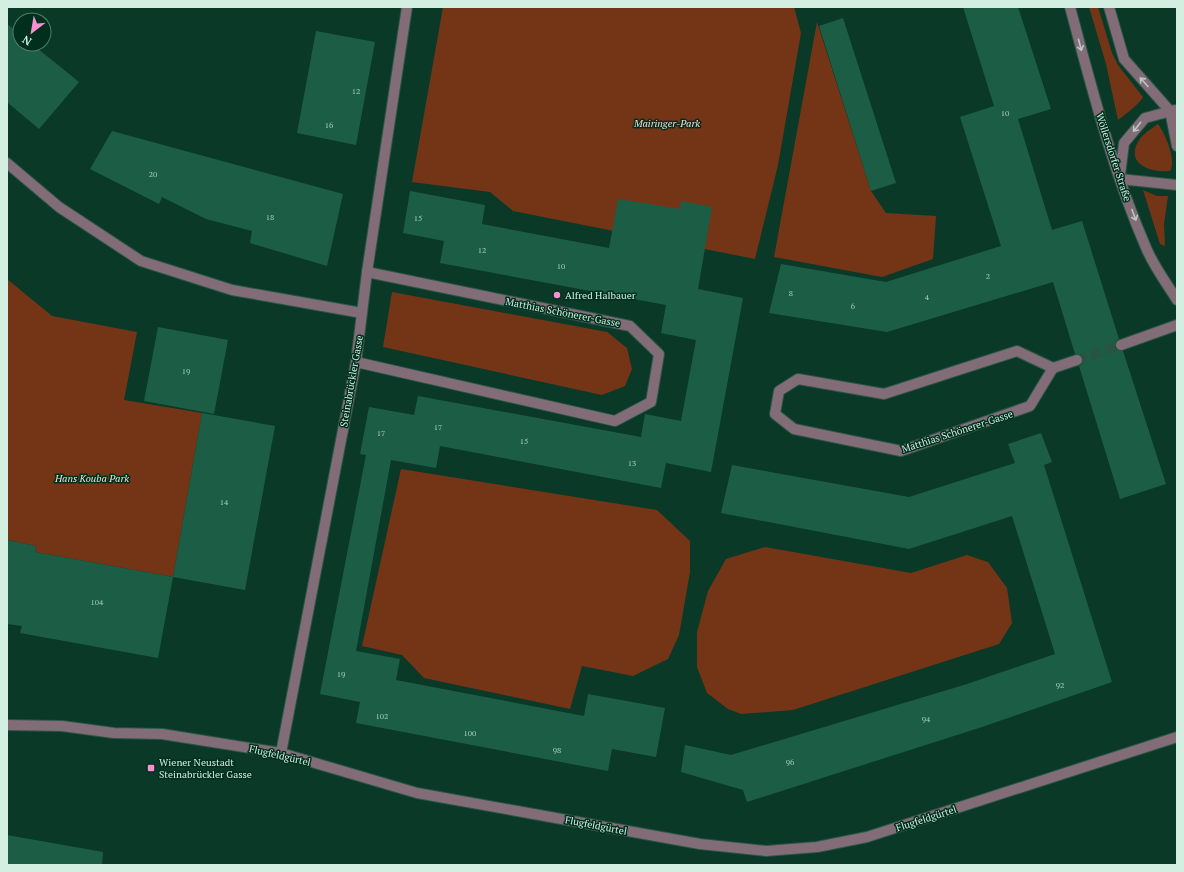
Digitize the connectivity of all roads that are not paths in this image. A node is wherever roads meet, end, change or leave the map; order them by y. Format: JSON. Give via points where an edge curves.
{"nodes":[{"id":1,"x":407,"y":7,"type":"edge"},
{"id":2,"x":1070,"y":7,"type":"edge"},
{"id":3,"x":1109,"y":7,"type":"edge"},
{"id":4,"x":1174,"y":110,"type":"edge"},
{"id":5,"x":1177,"y":146,"type":"edge"},
{"id":6,"x":7,"y":163,"type":"edge"},
{"id":7,"x":1120,"y":179,"type":"junction"},
{"id":8,"x":1177,"y":185,"type":"edge"},
{"id":9,"x":367,"y":272,"type":"junction"},
{"id":10,"x":1177,"y":300,"type":"edge"},
{"id":11,"x":362,"y":313,"type":"junction"},
{"id":12,"x":1177,"y":325,"type":"edge"},
{"id":13,"x":1121,"y":345,"type":"tunnel mouth"},
{"id":14,"x":1077,"y":360,"type":"tunnel mouth"},
{"id":15,"x":356,"y":362,"type":"junction"},
{"id":16,"x":1053,"y":368,"type":"junction"},
{"id":17,"x":7,"y":725,"type":"edge"},
{"id":18,"x":1177,"y":737,"type":"edge"},
{"id":19,"x":281,"y":753,"type":"junction"}],
"edges":[{"from":1,"to":9,"type":"street","name":"Steinabrückler Gasse"},
{"from":2,"to":7,"type":"street","name":"Wöllersdorfer Straße","one_way":true},
{"from":4,"to":3,"type":"street","one_way":true,"via":[[1124,59]]},
{"from":4,"to":5,"type":"street"},
{"from":4,"to":7,"type":"street","one_way":true,"via":[[1145,118],[1124,143]]},
{"from":6,"to":11,"type":"street","via":[[59,207],[141,261],[232,290]]},
{"from":7,"to":8,"type":"street"},
{"from":7,"to":10,"type":"street","name":"Wöllersdorfer Straße","one_way":true,"via":[[1148,252]]},
{"from":9,"to":11,"type":"street","name":"Steinabrückler Gasse"},
{"from":9,"to":15,"type":"street","name":"Matthias Schönerer-Gasse","via":[[630,326],[659,354],[651,402],[615,421]]},
{"from":11,"to":15,"type":"street","name":"Steinabrückler Gasse"},
{"from":12,"to":13,"type":"street"},
{"from":14,"to":16,"type":"street"},
{"from":15,"to":19,"type":"street","name":"Steinabrückler Gasse"},
{"from":16,"to":16,"type":"street","name":"Matthias Schönerer-Gasse","via":[[1017,350],[884,394],[798,379],[779,392],[775,414],[794,429],[901,451],[1030,406]]},
{"from":17,"to":19,"type":"street","name":"Flugfeldgürtel","via":[[62,726],[114,733],[162,734]]},
{"from":18,"to":19,"type":"street","name":"Flugfeldgürtel","via":[[867,837],[817,847],[766,851],[700,844],[417,792]]}]}
